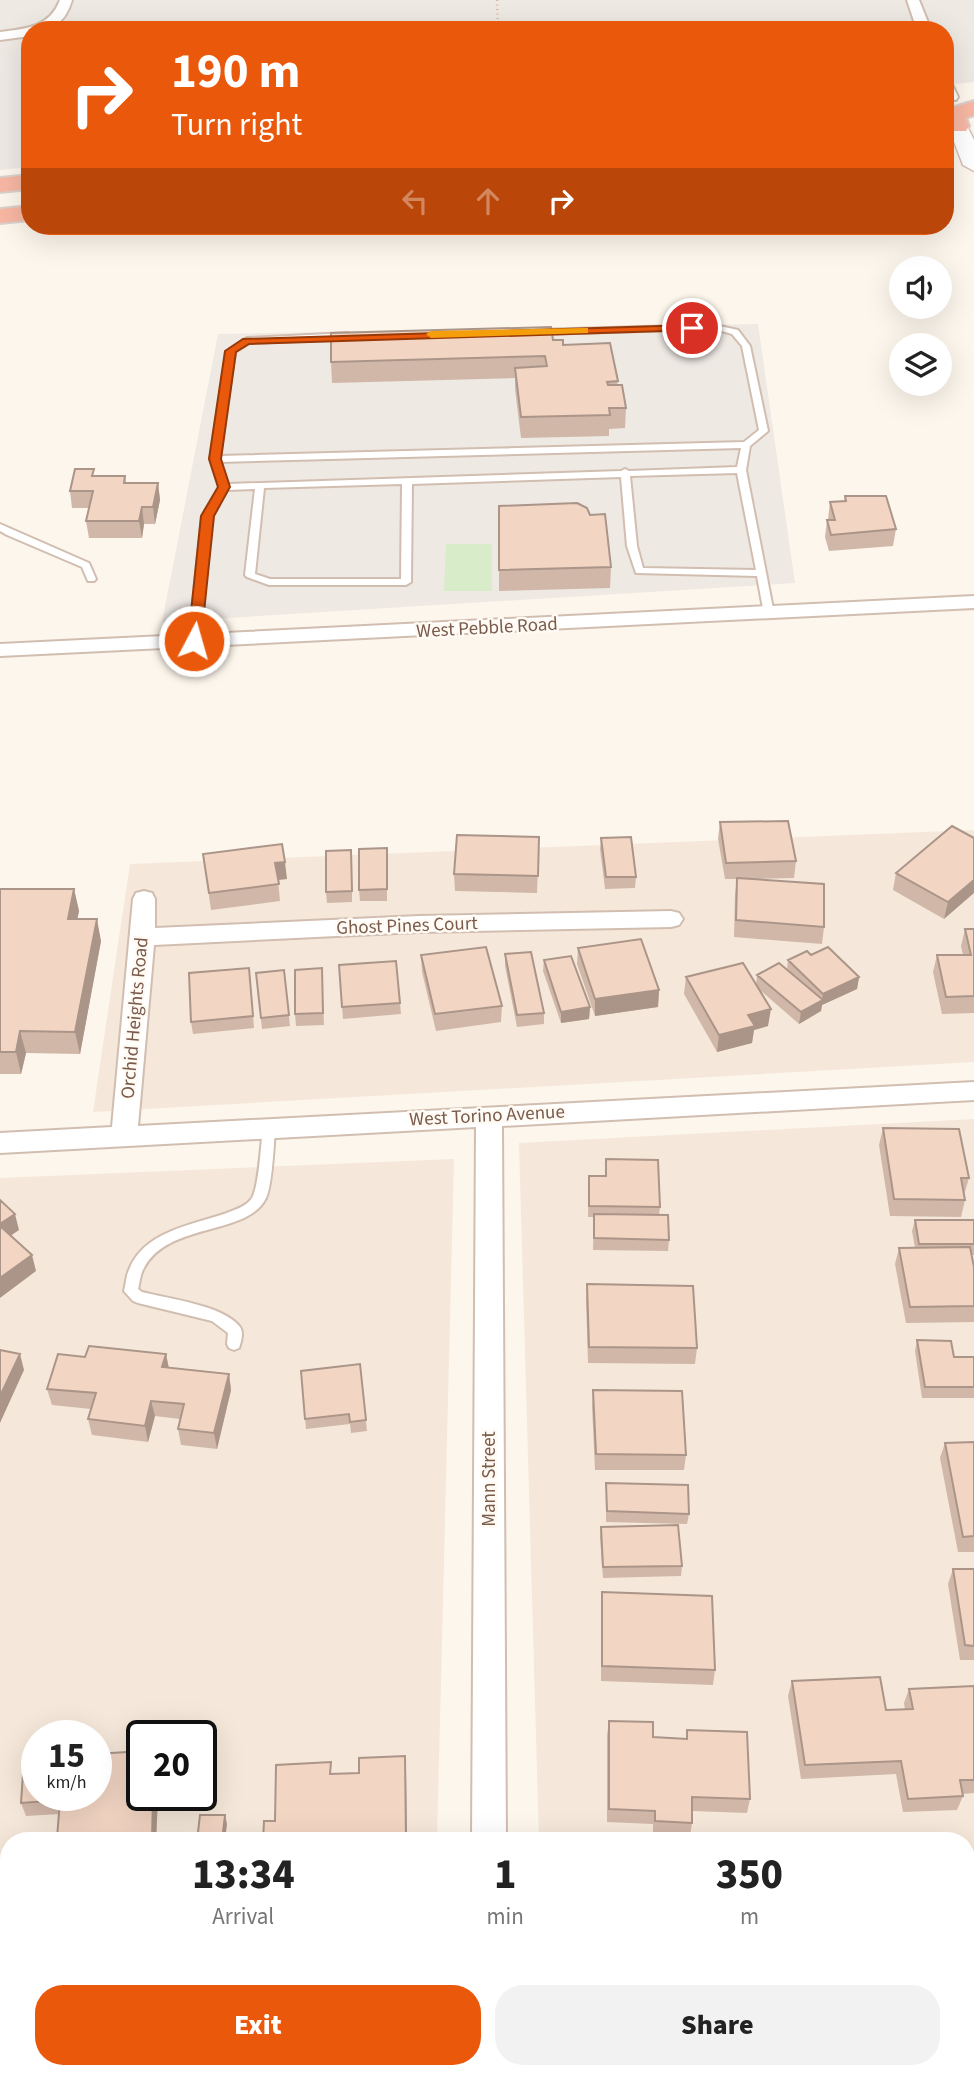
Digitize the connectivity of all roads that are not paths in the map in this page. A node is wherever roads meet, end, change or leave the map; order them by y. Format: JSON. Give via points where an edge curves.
{"nodes":[{"id":1,"x":66,"y":0,"type":"edge"},
{"id":2,"x":913,"y":0,"type":"edge"},
{"id":3,"x":53,"y":21,"type":"edge"},
{"id":4,"x":921,"y":21,"type":"edge"},
{"id":5,"x":21,"y":33,"type":"edge"},
{"id":6,"x":0,"y":36,"type":"edge"},
{"id":7,"x":954,"y":95,"type":"edge"},
{"id":8,"x":974,"y":95,"type":"edge"},
{"id":9,"x":974,"y":108,"type":"edge"},
{"id":10,"x":954,"y":115,"type":"edge"},
{"id":11,"x":959,"y":126,"type":"edge"},
{"id":12,"x":974,"y":165,"type":"edge"},
{"id":13,"x":21,"y":183,"type":"edge"},
{"id":14,"x":0,"y":185,"type":"edge"},
{"id":15,"x":21,"y":214,"type":"edge"},
{"id":16,"x":0,"y":216,"type":"edge"},
{"id":17,"x":522,"y":332,"type":"edge"},
{"id":18,"x":357,"y":336,"type":"edge"},
{"id":19,"x":746,"y":445,"type":"junction"},
{"id":20,"x":215,"y":459,"type":"junction"},
{"id":21,"x":741,"y":470,"type":"junction"},
{"id":22,"x":625,"y":472,"type":"junction"},
{"id":23,"x":407,"y":481,"type":"junction"},
{"id":24,"x":260,"y":486,"type":"junction"},
{"id":25,"x":224,"y":487,"type":"junction"},
{"id":26,"x":0,"y":527,"type":"edge"},
{"id":27,"x":761,"y":573,"type":"junction"},
{"id":28,"x":90,"y":579,"type":"dead end"},
{"id":29,"x":974,"y":602,"type":"edge"},
{"id":30,"x":769,"y":614,"type":"junction"},
{"id":31,"x":194,"y":641,"type":"junction"},
{"id":32,"x":0,"y":650,"type":"edge"},
{"id":33,"x":144,"y":899,"type":"dead end"},
{"id":34,"x":671,"y":919,"type":"dead end"},
{"id":35,"x":143,"y":937,"type":"junction"},
{"id":36,"x":974,"y":1091,"type":"edge"},
{"id":37,"x":489,"y":1116,"type":"junction"},
{"id":38,"x":269,"y":1128,"type":"junction"},
{"id":39,"x":124,"y":1136,"type":"junction"},
{"id":40,"x":0,"y":1143,"type":"edge"},
{"id":41,"x":234,"y":1344,"type":"dead end"},
{"id":42,"x":489,"y":1832,"type":"edge"}],
"edges":[{"from":1,"to":3,"type":"street","via":[[60,17]]},
{"from":2,"to":4,"type":"street"},
{"from":5,"to":6,"type":"street"},
{"from":7,"to":8,"type":"highway"},
{"from":9,"to":10,"type":"highway"},
{"from":11,"to":12,"type":"street"},
{"from":13,"to":14,"type":"highway"},
{"from":15,"to":16,"type":"highway"},
{"from":17,"to":19,"type":"lane","via":[[715,327],[735,332],[746,346],[764,431]]},
{"from":18,"to":20,"type":"lane","via":[[247,341],[231,351]]},
{"from":19,"to":20,"type":"lane"},
{"from":19,"to":21,"type":"lane"},
{"from":20,"to":25,"type":"lane"},
{"from":21,"to":22,"type":"lane"},
{"from":21,"to":27,"type":"lane"},
{"from":22,"to":23,"type":"lane"},
{"from":22,"to":27,"type":"lane","via":[[639,571]]},
{"from":23,"to":24,"type":"lane"},
{"from":23,"to":24,"type":"lane","via":[[406,582],[268,582],[250,575]]},
{"from":24,"to":25,"type":"lane"},
{"from":25,"to":31,"type":"lane","via":[[208,516]]},
{"from":26,"to":28,"type":"lane","via":[[86,565]]},
{"from":27,"to":30,"type":"lane"},
{"from":29,"to":30,"type":"street","name":"West Pebble Road"},
{"from":30,"to":31,"type":"street","name":"West Pebble Road"},
{"from":31,"to":32,"type":"street","name":"West Pebble Road"},
{"from":33,"to":35,"type":"street","name":"Orchid Heights Road"},
{"from":34,"to":35,"type":"street","name":"Ghost Pines Court"},
{"from":35,"to":39,"type":"street","name":"Orchid Heights Road"},
{"from":36,"to":37,"type":"street","name":"West Torino Avenue"},
{"from":37,"to":38,"type":"street","name":"West Torino Avenue"},
{"from":37,"to":42,"type":"street","name":"Mann Street"},
{"from":38,"to":39,"type":"street","name":"West Torino Avenue"},
{"from":38,"to":41,"type":"lane","via":[[261,1195],[253,1207],[168,1237],[148,1249],[132,1278],[131,1291],[138,1297],[227,1322],[235,1331]]},
{"from":39,"to":40,"type":"street","name":"West Torino Avenue"}]}
